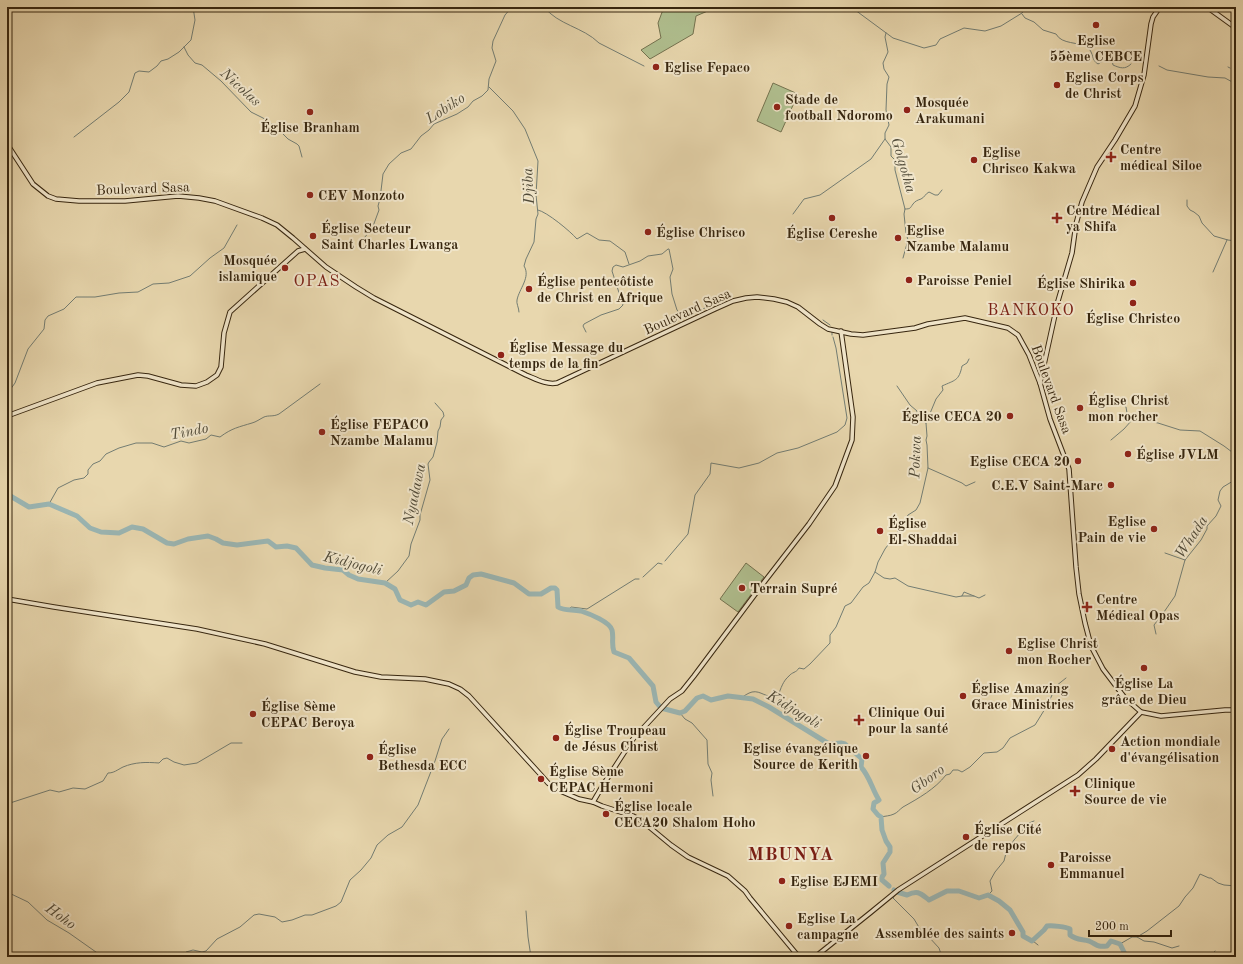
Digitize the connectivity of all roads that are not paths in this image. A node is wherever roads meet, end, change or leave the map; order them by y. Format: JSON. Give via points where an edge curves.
{"nodes":[{"id":1,"x":1160,"y":7,"type":"edge"},
{"id":2,"x":1206,"y":7,"type":"edge"},
{"id":3,"x":1236,"y":28,"type":"edge"},
{"id":4,"x":7,"y":144,"type":"edge"},
{"id":5,"x":305,"y":249,"type":"junction"},
{"id":6,"x":841,"y":331,"type":"junction"},
{"id":7,"x":1040,"y":383,"type":"junction"},
{"id":8,"x":7,"y":416,"type":"edge"},
{"id":9,"x":7,"y":599,"type":"edge"},
{"id":10,"x":1236,"y":710,"type":"edge"},
{"id":11,"x":1141,"y":712,"type":"junction"},
{"id":12,"x":593,"y":802,"type":"junction"},
{"id":13,"x":799,"y":957,"type":"edge"},
{"id":14,"x":815,"y":957,"type":"edge"}],
"edges":[{"from":1,"to":7,"type":"street","via":[[1151,24],[1144,75],[1135,106],[1097,167],[1082,202]]},
{"from":2,"to":3,"type":"street"},
{"from":4,"to":5,"type":"street","name":"Boulevard Sasa","via":[[33,184],[56,199],[125,201],[178,196],[215,201],[277,225]]},
{"from":5,"to":6,"type":"street","name":"Boulevard Sasa","via":[[336,274],[374,298],[526,375],[553,384],[733,301],[757,298],[787,302],[828,329]]},
{"from":5,"to":8,"type":"street","via":[[298,251],[230,312],[224,333],[221,367],[217,376],[207,382],[196,386],[181,385],[138,375],[97,383]]},
{"from":6,"to":7,"type":"street","name":"Boulevard Sasa","via":[[863,335],[965,318],[1008,328],[1022,341]]},
{"from":6,"to":12,"type":"street","via":[[853,417],[852,440],[833,491],[692,679],[633,739]]},
{"from":7,"to":11,"type":"street","name":"Boulevard Sasa","via":[[1050,419],[1069,469],[1079,594],[1092,646],[1103,669],[1129,702]]},
{"from":9,"to":12,"type":"street","via":[[212,632],[265,644],[356,672],[449,684],[469,696],[548,783],[579,799]]},
{"from":10,"to":11,"type":"street","via":[[1161,716]]},
{"from":11,"to":14,"type":"street","via":[[1078,775],[893,893]]},
{"from":12,"to":13,"type":"street","via":[[633,816],[688,857],[728,876],[745,891]]}]}
